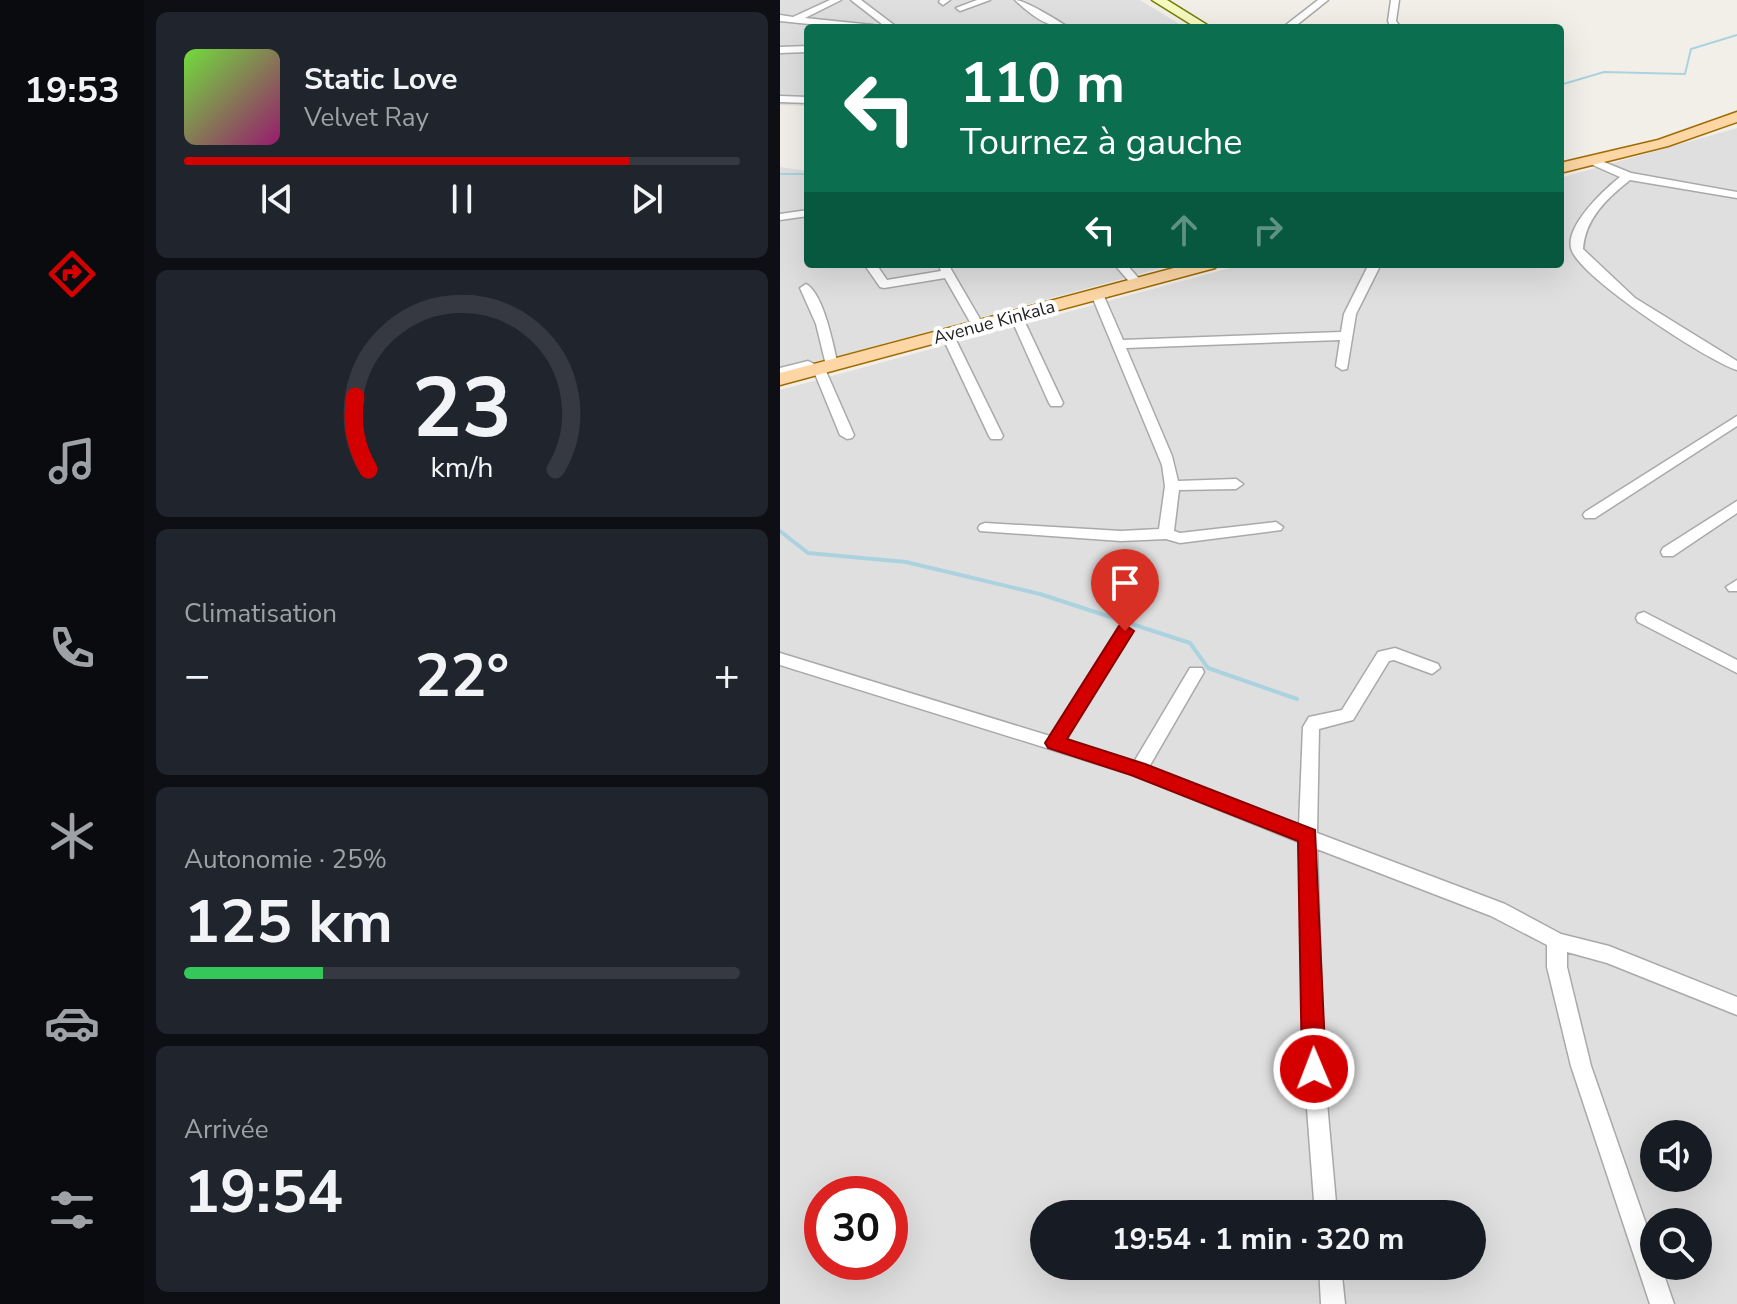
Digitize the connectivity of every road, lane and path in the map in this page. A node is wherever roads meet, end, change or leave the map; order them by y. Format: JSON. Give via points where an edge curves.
{"nodes":[{"id":1,"x":837,"y":0,"type":"edge"},
{"id":2,"x":855,"y":0,"type":"edge"},
{"id":3,"x":986,"y":0,"type":"edge"},
{"id":4,"x":1019,"y":0,"type":"edge"},
{"id":5,"x":1158,"y":0,"type":"edge"},
{"id":6,"x":1324,"y":0,"type":"edge"},
{"id":7,"x":1395,"y":0,"type":"edge"},
{"id":8,"x":960,"y":8,"type":"dead end"},
{"id":9,"x":780,"y":18,"type":"edge"},
{"id":10,"x":793,"y":20,"type":"junction"},
{"id":11,"x":833,"y":24,"type":"edge"},
{"id":12,"x":888,"y":24,"type":"edge"},
{"id":13,"x":1056,"y":24,"type":"edge"},
{"id":14,"x":1195,"y":24,"type":"edge"},
{"id":15,"x":1292,"y":24,"type":"edge"},
{"id":16,"x":1394,"y":24,"type":"edge"},
{"id":17,"x":804,"y":49,"type":"edge"},
{"id":18,"x":780,"y":50,"type":"edge"},
{"id":19,"x":780,"y":99,"type":"edge"},
{"id":20,"x":804,"y":100,"type":"edge"},
{"id":21,"x":1737,"y":117,"type":"edge"},
{"id":22,"x":1590,"y":160,"type":"junction"},
{"id":23,"x":1564,"y":167,"type":"edge"},
{"id":24,"x":1628,"y":176,"type":"junction"},
{"id":25,"x":1737,"y":195,"type":"edge"},
{"id":26,"x":804,"y":214,"type":"edge"},
{"id":27,"x":780,"y":217,"type":"edge"},
{"id":28,"x":874,"y":268,"type":"edge"},
{"id":29,"x":1124,"y":268,"type":"edge"},
{"id":30,"x":1194,"y":268,"type":"edge"},
{"id":31,"x":1373,"y":268,"type":"edge"},
{"id":32,"x":944,"y":269,"type":"edge"},
{"id":33,"x":1137,"y":283,"type":"junction"},
{"id":34,"x":806,"y":288,"type":"dead end"},
{"id":35,"x":1097,"y":294,"type":"junction"},
{"id":36,"x":1016,"y":316,"type":"junction"},
{"id":37,"x":978,"y":326,"type":"junction"},
{"id":38,"x":947,"y":334,"type":"junction"},
{"id":39,"x":1346,"y":336,"type":"junction"},
{"id":40,"x":1121,"y":344,"type":"junction"},
{"id":41,"x":820,"y":366,"type":"junction"},
{"id":42,"x":1342,"y":366,"type":"dead end"},
{"id":43,"x":1737,"y":366,"type":"edge"},
{"id":44,"x":780,"y":372,"type":"edge"},
{"id":45,"x":780,"y":379,"type":"edge"},
{"id":46,"x":1056,"y":403,"type":"dead end"},
{"id":47,"x":1737,"y":420,"type":"edge"},
{"id":48,"x":847,"y":435,"type":"dead end"},
{"id":49,"x":996,"y":436,"type":"dead end"},
{"id":50,"x":1236,"y":484,"type":"dead end"},
{"id":51,"x":1172,"y":486,"type":"junction"},
{"id":52,"x":1737,"y":506,"type":"edge"},
{"id":53,"x":1590,"y":515,"type":"dead end"},
{"id":54,"x":1276,"y":527,"type":"dead end"},
{"id":55,"x":985,"y":528,"type":"dead end"},
{"id":56,"x":1166,"y":534,"type":"junction"},
{"id":57,"x":1668,"y":552,"type":"dead end"},
{"id":58,"x":1644,"y":618,"type":"dead end"},
{"id":59,"x":1125,"y":631,"type":"dead end"},
{"id":60,"x":780,"y":659,"type":"edge"},
{"id":61,"x":1737,"y":667,"type":"edge"},
{"id":62,"x":1432,"y":668,"type":"dead end"},
{"id":63,"x":1196,"y":672,"type":"dead end"},
{"id":64,"x":1055,"y":743,"type":"junction"},
{"id":65,"x":1138,"y":770,"type":"junction"},
{"id":66,"x":1308,"y":836,"type":"junction"},
{"id":67,"x":1557,"y":941,"type":"junction"},
{"id":68,"x":1737,"y":1006,"type":"edge"},
{"id":69,"x":1325,"y":1200,"type":"edge"},
{"id":70,"x":1331,"y":1280,"type":"edge"},
{"id":71,"x":1333,"y":1304,"type":"edge"},
{"id":72,"x":1662,"y":1304,"type":"edge"}],
"edges":[{"from":1,"to":10,"type":"street"},
{"from":2,"to":12,"type":"street"},
{"from":3,"to":8,"type":"street"},
{"from":4,"to":13,"type":"street"},
{"from":5,"to":14,"type":"main road"},
{"from":6,"to":15,"type":"street"},
{"from":7,"to":16,"type":"street"},
{"from":9,"to":10,"type":"street"},
{"from":10,"to":11,"type":"street"},
{"from":17,"to":18,"type":"street"},
{"from":19,"to":20,"type":"street"},
{"from":21,"to":22,"type":"main road","via":[[1663,143]]},
{"from":22,"to":23,"type":"main road"},
{"from":22,"to":24,"type":"street"},
{"from":24,"to":25,"type":"street"},
{"from":24,"to":43,"type":"street","via":[[1599,201],[1577,239],[1577,250],[1614,286]]},
{"from":26,"to":27,"type":"street"},
{"from":28,"to":32,"type":"street","via":[[884,284]]},
{"from":29,"to":33,"type":"street"},
{"from":30,"to":33,"type":"main road","name":"Avenue Kinkala"},
{"from":31,"to":39,"type":"street","via":[[1350,314]]},
{"from":32,"to":37,"type":"street"},
{"from":33,"to":35,"type":"main road","name":"Avenue Kinkala"},
{"from":34,"to":41,"type":"street","via":[[822,324]]},
{"from":35,"to":36,"type":"main road","name":"Avenue Kinkala"},
{"from":35,"to":40,"type":"street"},
{"from":36,"to":37,"type":"main road","name":"Avenue Kinkala"},
{"from":36,"to":46,"type":"street"},
{"from":37,"to":38,"type":"main road","name":"Avenue Kinkala"},
{"from":38,"to":41,"type":"main road","name":"Avenue Kinkala"},
{"from":38,"to":49,"type":"street"},
{"from":39,"to":40,"type":"street"},
{"from":39,"to":42,"type":"street"},
{"from":40,"to":51,"type":"street","via":[[1167,454]]},
{"from":41,"to":44,"type":"street"},
{"from":41,"to":45,"type":"main road","name":"Avenue Kinkala"},
{"from":41,"to":48,"type":"street"},
{"from":47,"to":53,"type":"street"},
{"from":50,"to":51,"type":"street"},
{"from":51,"to":56,"type":"street"},
{"from":52,"to":57,"type":"street"},
{"from":54,"to":56,"type":"street","via":[[1180,538]]},
{"from":55,"to":56,"type":"street"},
{"from":58,"to":61,"type":"street"},
{"from":59,"to":64,"type":"street"},
{"from":60,"to":64,"type":"street"},
{"from":62,"to":66,"type":"street","via":[[1389,654],[1347,715],[1315,722],[1308,752]]},
{"from":63,"to":65,"type":"street"},
{"from":64,"to":65,"type":"street"},
{"from":65,"to":66,"type":"street"},
{"from":66,"to":67,"type":"street","via":[[1498,910]]},
{"from":66,"to":69,"type":"street","via":[[1314,1069]]},
{"from":67,"to":68,"type":"street","via":[[1609,955]]},
{"from":67,"to":72,"type":"street","via":[[1557,967],[1581,1066]]},
{"from":70,"to":71,"type":"street"}]}
